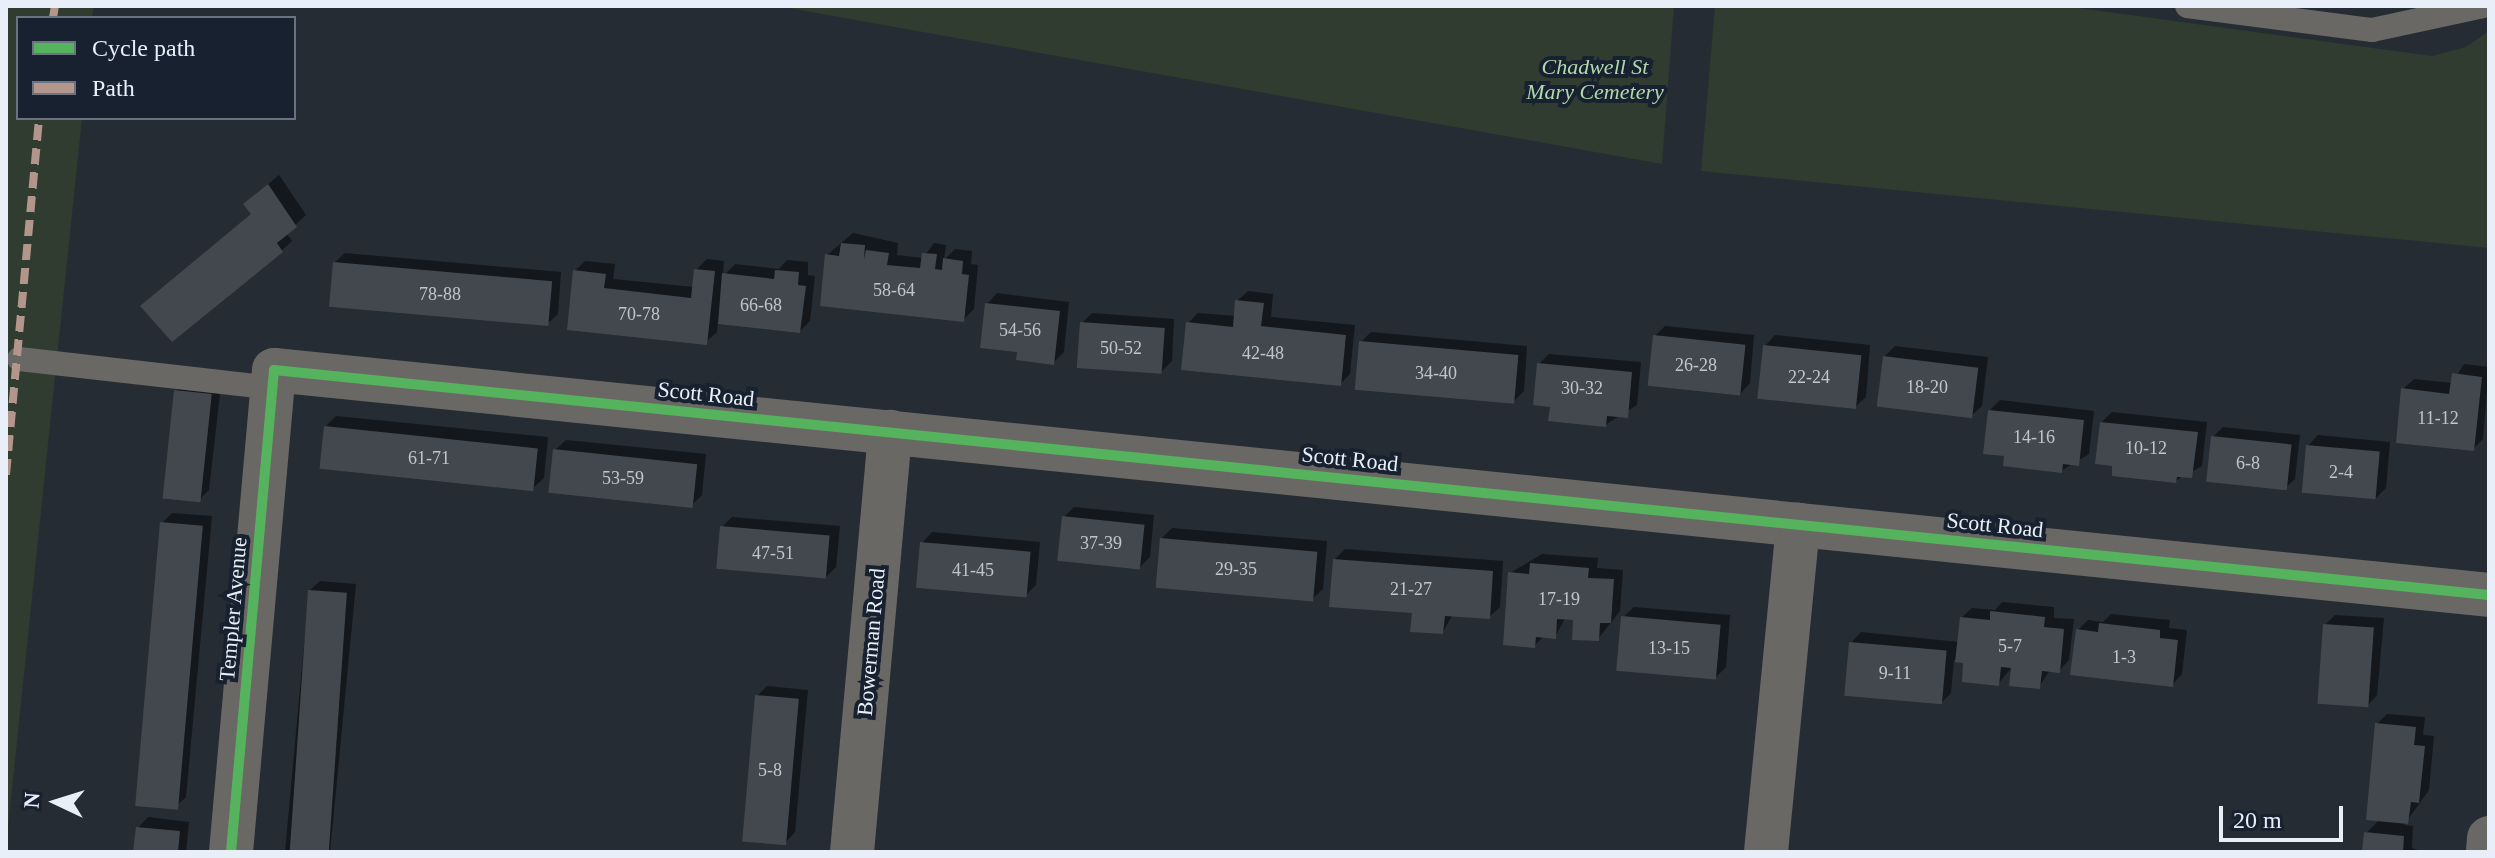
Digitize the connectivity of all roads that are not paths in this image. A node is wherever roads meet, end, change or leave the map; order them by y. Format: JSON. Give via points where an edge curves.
{"nodes":[{"id":1,"x":2187,"y":6,"type":"edge"},
{"id":2,"x":2483,"y":6,"type":"edge"},
{"id":3,"x":19,"y":359,"type":"dead end"},
{"id":4,"x":273,"y":379,"type":"junction"},
{"id":5,"x":890,"y":432,"type":"junction"},
{"id":6,"x":1798,"y":525,"type":"junction"},
{"id":7,"x":2489,"y":595,"type":"edge"},
{"id":8,"x":2489,"y":838,"type":"edge"},
{"id":9,"x":231,"y":852,"type":"edge"},
{"id":10,"x":852,"y":852,"type":"edge"},
{"id":11,"x":1766,"y":852,"type":"edge"},
{"id":12,"x":2488,"y":852,"type":"edge"}],
"edges":[{"from":1,"to":2,"type":"lane","via":[[2372,30]]},
{"from":3,"to":4,"type":"lane"},
{"from":4,"to":5,"type":"street","name":"Scott Road"},
{"from":4,"to":9,"type":"street","name":"Templer Avenue"},
{"from":5,"to":6,"type":"street","name":"Scott Road"},
{"from":5,"to":10,"type":"street","name":"Bowerman Road"},
{"from":6,"to":7,"type":"street","name":"Scott Road"},
{"from":6,"to":11,"type":"street"},
{"from":8,"to":12,"type":"street"}]}
